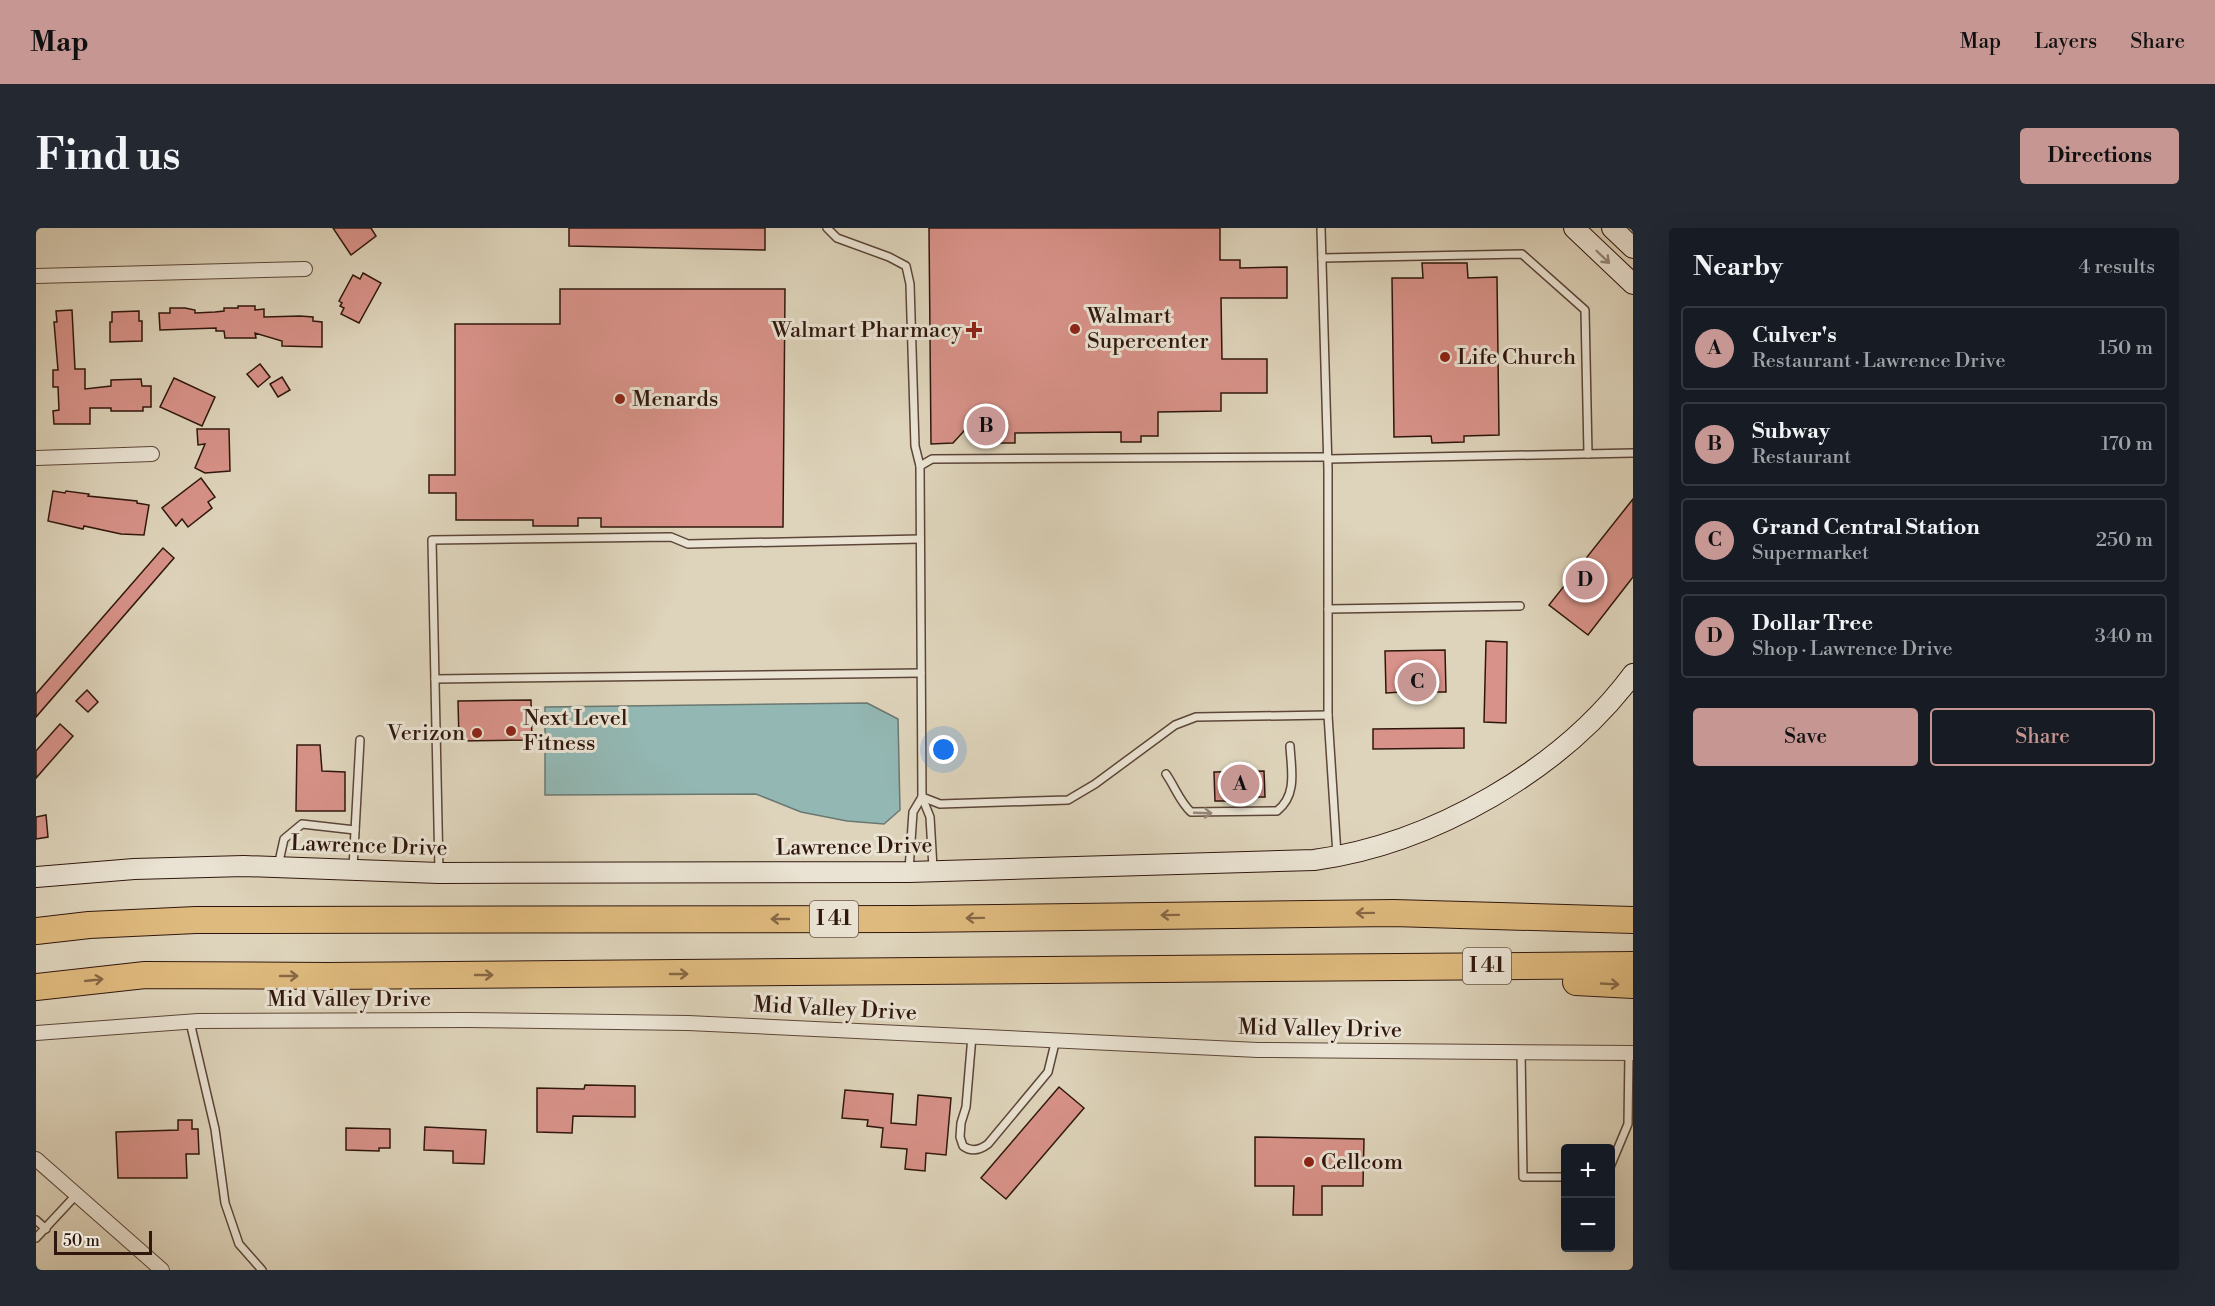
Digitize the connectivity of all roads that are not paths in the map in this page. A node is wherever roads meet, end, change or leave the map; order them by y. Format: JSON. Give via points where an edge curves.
{"nodes":[{"id":1,"x":827,"y":228,"type":"edge"},
{"id":2,"x":1321,"y":228,"type":"edge"},
{"id":3,"x":1574,"y":228,"type":"edge"},
{"id":4,"x":1612,"y":228,"type":"edge"},
{"id":5,"x":1633,"y":248,"type":"edge"},
{"id":6,"x":1322,"y":258,"type":"junction"},
{"id":7,"x":305,"y":269,"type":"dead end"},
{"id":8,"x":36,"y":276,"type":"edge"},
{"id":9,"x":1633,"y":284,"type":"edge"},
{"id":10,"x":1633,"y":453,"type":"edge"},
{"id":11,"x":152,"y":454,"type":"dead end"},
{"id":12,"x":1588,"y":454,"type":"junction"},
{"id":13,"x":36,"y":458,"type":"edge"},
{"id":14,"x":1328,"y":458,"type":"junction"},
{"id":15,"x":920,"y":466,"type":"junction"},
{"id":16,"x":920,"y":540,"type":"junction"},
{"id":17,"x":1520,"y":606,"type":"dead end"},
{"id":18,"x":1328,"y":609,"type":"junction"},
{"id":19,"x":921,"y":673,"type":"junction"},
{"id":20,"x":435,"y":679,"type":"junction"},
{"id":21,"x":1629,"y":682,"type":"edge"},
{"id":22,"x":1328,"y":715,"type":"junction"},
{"id":23,"x":360,"y":740,"type":"dead end"},
{"id":24,"x":1290,"y":746,"type":"dead end"},
{"id":25,"x":1166,"y":774,"type":"dead end"},
{"id":26,"x":922,"y":797,"type":"junction"},
{"id":27,"x":355,"y":830,"type":"junction"},
{"id":28,"x":1338,"y":856,"type":"junction"},
{"id":29,"x":277,"y":868,"type":"junction"},
{"id":30,"x":933,"y":870,"type":"junction"},
{"id":31,"x":353,"y":871,"type":"junction"},
{"id":32,"x":909,"y":872,"type":"junction"},
{"id":33,"x":439,"y":873,"type":"junction"},
{"id":34,"x":36,"y":877,"type":"edge"},
{"id":35,"x":1633,"y":902,"type":"edge"},
{"id":36,"x":1393,"y":913,"type":"junction"},
{"id":37,"x":1633,"y":920,"type":"edge"},
{"id":38,"x":36,"y":931,"type":"edge"},
{"id":39,"x":1633,"y":966,"type":"edge"},
{"id":40,"x":1342,"y":967,"type":"junction"},
{"id":41,"x":1633,"y":985,"type":"edge"},
{"id":42,"x":36,"y":987,"type":"edge"},
{"id":43,"x":190,"y":1022,"type":"junction"},
{"id":44,"x":36,"y":1033,"type":"edge"},
{"id":45,"x":972,"y":1036,"type":"junction"},
{"id":46,"x":1056,"y":1040,"type":"junction"},
{"id":47,"x":1521,"y":1051,"type":"junction"},
{"id":48,"x":1631,"y":1053,"type":"edge"},
{"id":49,"x":1631,"y":1087,"type":"edge"},
{"id":50,"x":1631,"y":1114,"type":"edge"},
{"id":51,"x":1615,"y":1157,"type":"edge"},
{"id":52,"x":36,"y":1159,"type":"edge"},
{"id":53,"x":1561,"y":1177,"type":"edge"},
{"id":54,"x":77,"y":1194,"type":"junction"},
{"id":55,"x":36,"y":1220,"type":"edge"},
{"id":56,"x":46,"y":1228,"type":"junction"},
{"id":57,"x":36,"y":1239,"type":"edge"},
{"id":58,"x":162,"y":1270,"type":"edge"},
{"id":59,"x":262,"y":1270,"type":"edge"}],
"edges":[{"from":1,"to":15,"type":"lane","via":[[837,238],[906,266],[910,284],[915,446]]},
{"from":2,"to":6,"type":"lane"},
{"from":3,"to":9,"type":"main road","one_way":true},
{"from":4,"to":5,"type":"main road"},
{"from":6,"to":12,"type":"lane","via":[[1522,254],[1585,310]]},
{"from":6,"to":14,"type":"lane"},
{"from":7,"to":8,"type":"street"},
{"from":10,"to":12,"type":"lane"},
{"from":11,"to":13,"type":"street"},
{"from":12,"to":14,"type":"lane"},
{"from":14,"to":15,"type":"lane","via":[[933,459]]},
{"from":14,"to":18,"type":"lane"},
{"from":15,"to":16,"type":"lane"},
{"from":16,"to":19,"type":"lane"},
{"from":16,"to":20,"type":"lane","via":[[688,544],[671,537],[432,540]]},
{"from":17,"to":18,"type":"lane"},
{"from":18,"to":22,"type":"lane"},
{"from":19,"to":20,"type":"lane"},
{"from":19,"to":26,"type":"lane"},
{"from":20,"to":33,"type":"lane"},
{"from":21,"to":28,"type":"main road","name":"Lawrence Drive","via":[[1548,760],[1485,801],[1423,830]]},
{"from":22,"to":26,"type":"lane","via":[[1196,717],[1175,725],[1068,800],[940,804]]},
{"from":22,"to":28,"type":"lane"},
{"from":23,"to":27,"type":"lane"},
{"from":25,"to":24,"type":"lane","one_way":true,"via":[[1182,804],[1191,812],[1277,810],[1289,798]]},
{"from":26,"to":30,"type":"lane","via":[[930,817]]},
{"from":26,"to":32,"type":"lane","via":[[913,812]]},
{"from":27,"to":29,"type":"lane","via":[[302,824],[284,839]]},
{"from":27,"to":31,"type":"lane"},
{"from":28,"to":30,"type":"main road","name":"Lawrence Drive","via":[[1254,863]]},
{"from":29,"to":31,"type":"main road","name":"Lawrence Drive"},
{"from":29,"to":34,"type":"main road","name":"Lawrence Drive","via":[[134,869]]},
{"from":30,"to":32,"type":"main road","name":"Lawrence Drive"},
{"from":31,"to":33,"type":"main road","name":"Lawrence Drive"},
{"from":32,"to":33,"type":"main road","name":"Lawrence Drive"},
{"from":35,"to":36,"type":"highway"},
{"from":36,"to":37,"type":"highway","number":"I 41"},
{"from":36,"to":38,"type":"highway","number":"I 41","one_way":true,"via":[[913,919],[196,920]]},
{"from":39,"to":40,"type":"highway","number":"I 41"},
{"from":40,"to":41,"type":"highway","one_way":true},
{"from":42,"to":40,"type":"highway","number":"I 41","one_way":true,"via":[[145,975]]},
{"from":43,"to":44,"type":"street","name":"Mid Valley Drive"},
{"from":43,"to":45,"type":"street","name":"Mid Valley Drive","via":[[688,1023]]},
{"from":43,"to":59,"type":"lane","via":[[215,1129],[225,1203],[239,1244]]},
{"from":45,"to":46,"type":"street","name":"Mid Valley Drive"},
{"from":45,"to":46,"type":"lane","via":[[960,1137],[963,1146],[973,1150],[988,1144],[1047,1072]]},
{"from":46,"to":47,"type":"street","name":"Mid Valley Drive","via":[[1258,1050]]},
{"from":47,"to":48,"type":"street","name":"Mid Valley Drive"},
{"from":47,"to":53,"type":"lane","via":[[1523,1177]]},
{"from":48,"to":49,"type":"lane"},
{"from":49,"to":50,"type":"lane"},
{"from":50,"to":51,"type":"lane"},
{"from":52,"to":54,"type":"street"},
{"from":54,"to":56,"type":"lane"},
{"from":54,"to":58,"type":"street"},
{"from":55,"to":56,"type":"lane"},
{"from":56,"to":57,"type":"lane"}]}
